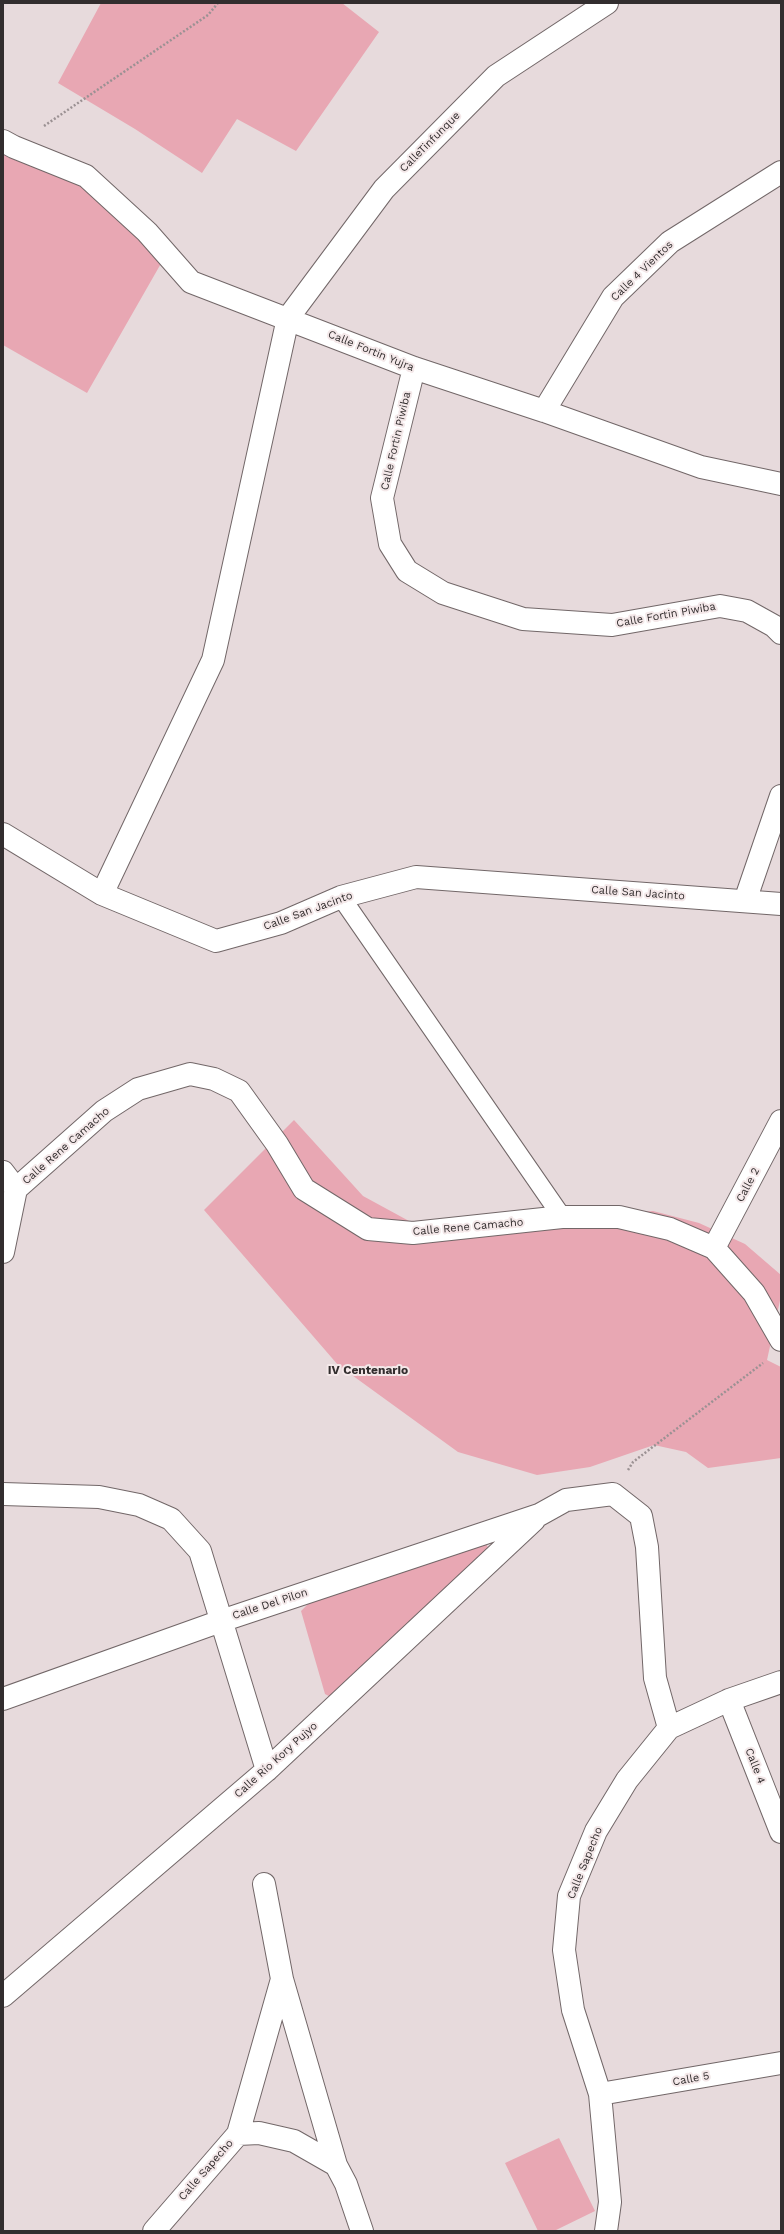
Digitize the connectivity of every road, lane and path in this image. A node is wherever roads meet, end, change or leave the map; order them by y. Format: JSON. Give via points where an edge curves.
{"nodes":[{"id":1,"x":218,"y":3,"type":"edge"},
{"id":2,"x":607,"y":3,"type":"edge"},
{"id":3,"x":8,"y":144,"type":"edge"},
{"id":4,"x":781,"y":172,"type":"edge"},
{"id":5,"x":288,"y":318,"type":"junction"},
{"id":6,"x":414,"y":368,"type":"junction"},
{"id":7,"x":544,"y":411,"type":"junction"},
{"id":8,"x":781,"y":484,"type":"edge"},
{"id":9,"x":781,"y":633,"type":"edge"},
{"id":10,"x":781,"y":796,"type":"edge"},
{"id":11,"x":3,"y":834,"type":"edge"},
{"id":12,"x":102,"y":894,"type":"junction"},
{"id":13,"x":341,"y":897,"type":"junction"},
{"id":14,"x":745,"y":901,"type":"junction"},
{"id":15,"x":781,"y":904,"type":"edge"},
{"id":16,"x":781,"y":1121,"type":"edge"},
{"id":17,"x":3,"y":1172,"type":"edge"},
{"id":18,"x":16,"y":1189,"type":"junction"},
{"id":19,"x":562,"y":1217,"type":"junction"},
{"id":20,"x":714,"y":1248,"type":"junction"},
{"id":21,"x":3,"y":1252,"type":"edge"},
{"id":22,"x":781,"y":1340,"type":"edge"},
{"id":23,"x":767,"y":1360,"type":"dead end"},
{"id":24,"x":3,"y":1494,"type":"edge"},
{"id":25,"x":613,"y":1494,"type":"junction"},
{"id":26,"x":539,"y":1515,"type":"junction"},
{"id":27,"x":221,"y":1621,"type":"junction"},
{"id":28,"x":781,"y":1682,"type":"edge"},
{"id":29,"x":3,"y":1699,"type":"edge"},
{"id":30,"x":730,"y":1700,"type":"junction"},
{"id":31,"x":669,"y":1728,"type":"junction"},
{"id":32,"x":267,"y":1770,"type":"junction"},
{"id":33,"x":781,"y":1832,"type":"edge"},
{"id":34,"x":264,"y":1884,"type":"dead end"},
{"id":35,"x":282,"y":1979,"type":"junction"},
{"id":36,"x":3,"y":1996,"type":"edge"},
{"id":37,"x":781,"y":2063,"type":"edge"},
{"id":38,"x":600,"y":2094,"type":"junction"},
{"id":39,"x":238,"y":2134,"type":"junction"},
{"id":40,"x":336,"y":2165,"type":"junction"},
{"id":41,"x":154,"y":2231,"type":"edge"},
{"id":42,"x":362,"y":2231,"type":"edge"},
{"id":43,"x":606,"y":2231,"type":"edge"}],
"edges":[{"from":1,"to":3,"type":"path","via":[[208,14]]},
{"from":2,"to":5,"type":"street","name":"CalleTinfunque","via":[[496,76],[384,189]]},
{"from":3,"to":5,"type":"street","name":"Calle Fortin Yujra","via":[[86,176],[147,232],[192,282]]},
{"from":4,"to":7,"type":"street","name":"Calle 4 Vientos","via":[[670,242],[613,297]]},
{"from":5,"to":6,"type":"street","name":"Calle Fortin Yujra"},
{"from":5,"to":12,"type":"street","via":[[213,660]]},
{"from":6,"to":7,"type":"street","name":"Calle Fortin Yujra"},
{"from":6,"to":9,"type":"street","name":"Calle Fortin Piwiba","via":[[382,498],[390,544],[407,571],[442,593],[523,619],[612,625],[720,606],[748,611]]},
{"from":7,"to":8,"type":"street","name":"Calle Fortin Yujra","via":[[701,467]]},
{"from":10,"to":14,"type":"street"},
{"from":11,"to":12,"type":"street","name":"Calle San Jacinto"},
{"from":12,"to":13,"type":"street","name":"Calle San Jacinto","via":[[216,941],[281,923]]},
{"from":13,"to":14,"type":"street","name":"Calle San Jacinto","via":[[416,877]]},
{"from":13,"to":19,"type":"lane"},
{"from":14,"to":15,"type":"street","name":"Calle San Jacinto"},
{"from":16,"to":20,"type":"street","name":"Calle 2"},
{"from":17,"to":18,"type":"street"},
{"from":18,"to":19,"type":"street","name":"Calle Rene Camacho","via":[[104,1111],[138,1089],[190,1074],[214,1079],[239,1092],[277,1144],[304,1189],[368,1229],[413,1233]]},
{"from":18,"to":21,"type":"street"},
{"from":19,"to":20,"type":"street","name":"Calle Rene Camacho","via":[[619,1217],[670,1229]]},
{"from":20,"to":22,"type":"street","name":"Calle Rene Camacho","via":[[754,1293]]},
{"from":23,"to":25,"type":"path","via":[[633,1462]]},
{"from":24,"to":27,"type":"street","via":[[99,1497],[139,1505],[171,1519],[200,1551]]},
{"from":25,"to":26,"type":"street","via":[[566,1500]]},
{"from":25,"to":31,"type":"street","via":[[641,1516],[648,1547],[655,1678]]},
{"from":26,"to":27,"type":"street","name":"Calle Del Pilon"},
{"from":26,"to":32,"type":"street","name":"Calle Río Kory Pujyo"},
{"from":27,"to":29,"type":"street","name":"Calle Del Pilon"},
{"from":27,"to":32,"type":"street"},
{"from":28,"to":30,"type":"street","name":"Calle Sapecho"},
{"from":30,"to":31,"type":"street","name":"Calle Sapecho"},
{"from":30,"to":33,"type":"street","name":"Calle 4"},
{"from":31,"to":38,"type":"street","name":"Calle Sapecho","via":[[627,1780],[596,1831],[569,1896],[564,1950],[573,2010]]},
{"from":32,"to":36,"type":"street","name":"Calle Río Kory Pujyo"},
{"from":34,"to":35,"type":"street"},
{"from":35,"to":39,"type":"street"},
{"from":35,"to":40,"type":"street"},
{"from":37,"to":38,"type":"street","name":"Calle 5"},
{"from":38,"to":43,"type":"street","name":"Calle Sapecho","via":[[610,2202]]},
{"from":39,"to":40,"type":"street","name":"Calle Sapecho","via":[[259,2134],[294,2141]]},
{"from":39,"to":41,"type":"street","name":"Calle Sapecho"},
{"from":40,"to":42,"type":"street","via":[[346,2184]]}]}
